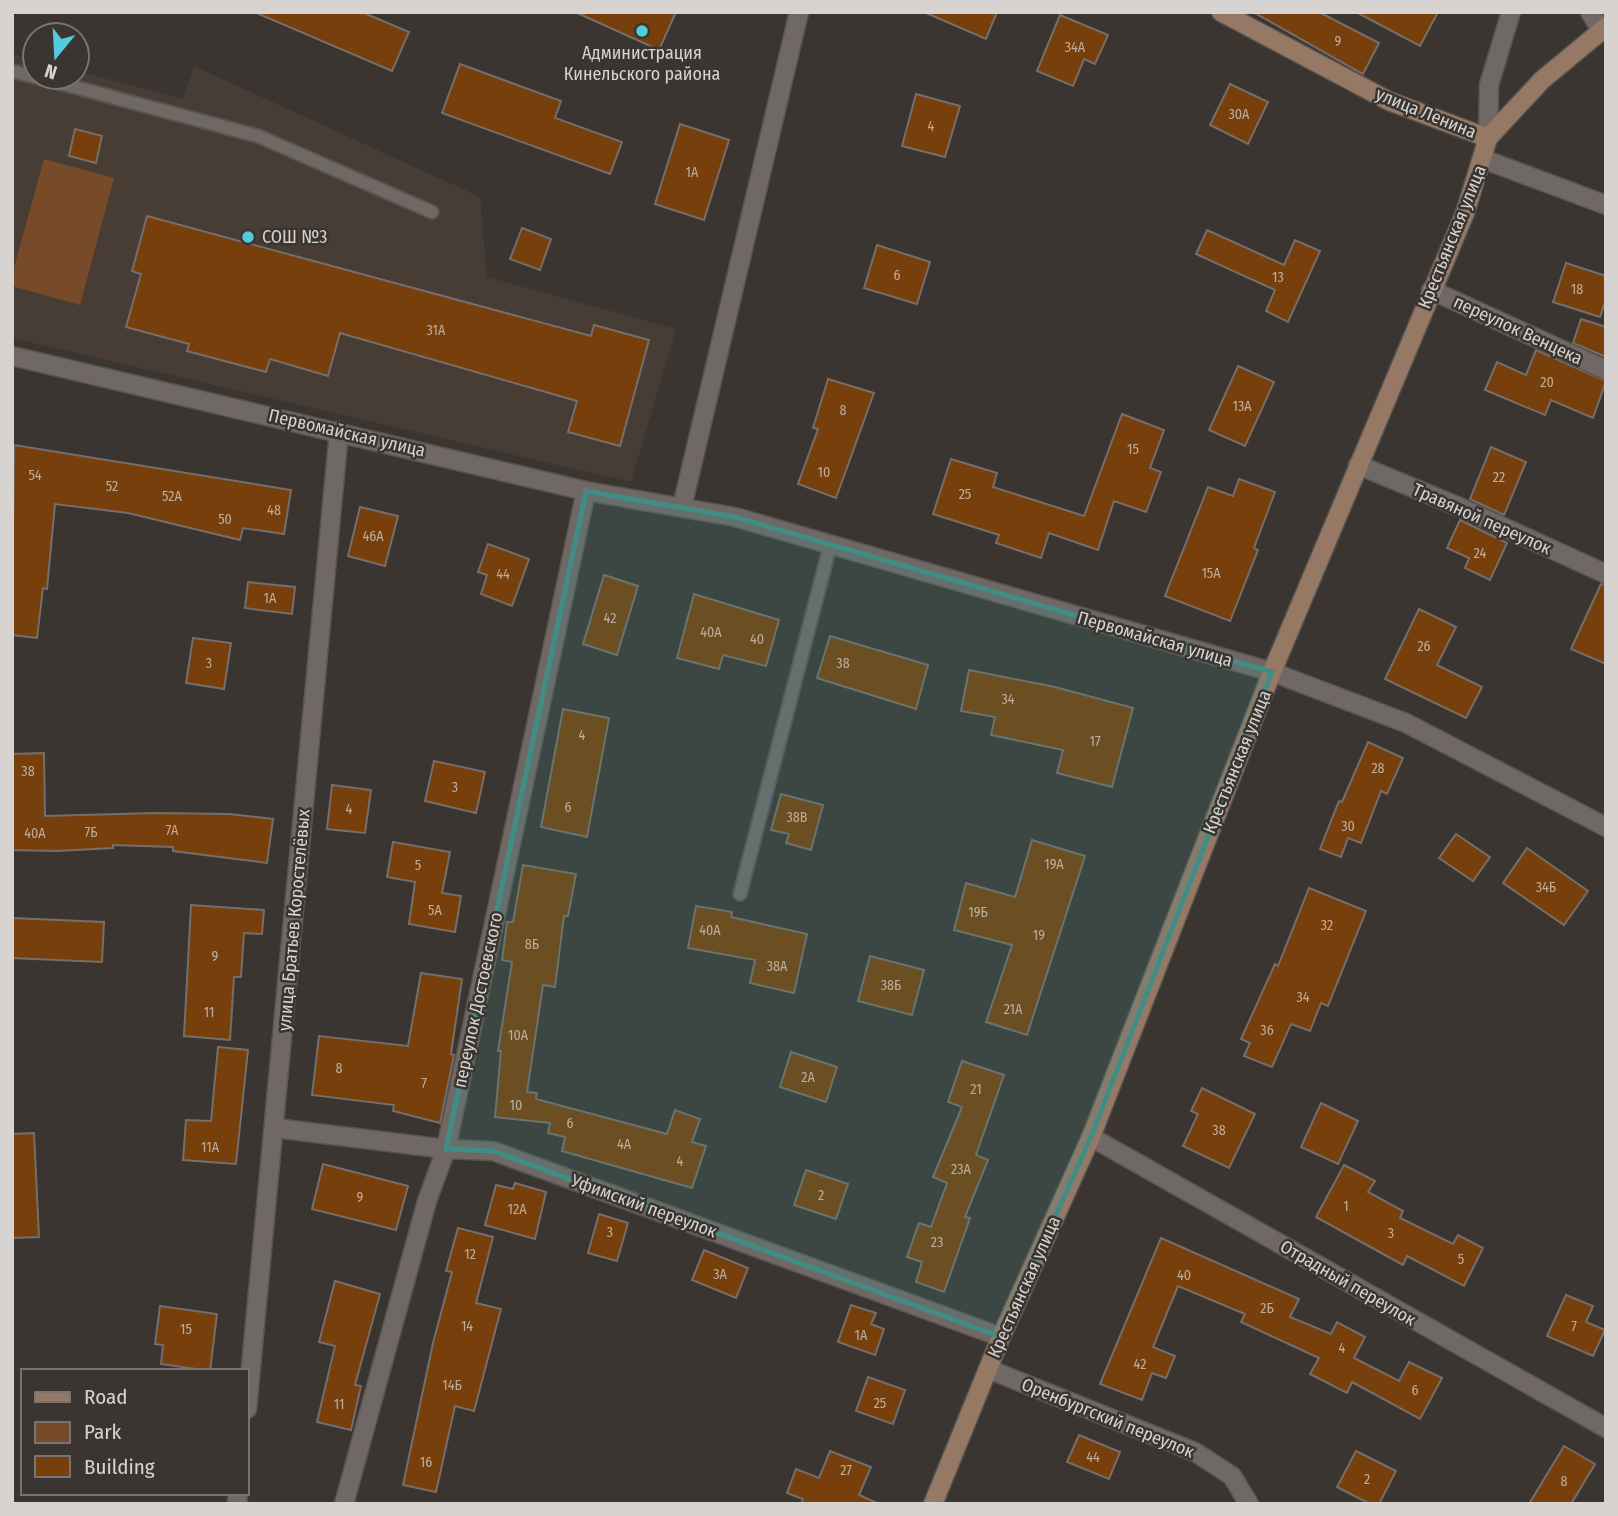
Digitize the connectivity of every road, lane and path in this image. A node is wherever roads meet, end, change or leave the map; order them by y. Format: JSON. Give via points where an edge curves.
{"nodes":[{"id":1,"x":1220,"y":12,"type":"edge"},
{"id":2,"x":1511,"y":12,"type":"edge"},
{"id":3,"x":1590,"y":12,"type":"edge"},
{"id":4,"x":794,"y":14,"type":"edge"},
{"id":5,"x":1604,"y":28,"type":"edge"},
{"id":6,"x":89,"y":91,"type":"edge"},
{"id":7,"x":1488,"y":138,"type":"junction"},
{"id":8,"x":1483,"y":159,"type":"junction"},
{"id":9,"x":1606,"y":205,"type":"edge"},
{"id":10,"x":432,"y":212,"type":"dead end"},
{"id":11,"x":1431,"y":290,"type":"junction"},
{"id":12,"x":12,"y":356,"type":"edge"},
{"id":13,"x":1606,"y":370,"type":"edge"},
{"id":14,"x":339,"y":431,"type":"junction"},
{"id":15,"x":1358,"y":465,"type":"junction"},
{"id":16,"x":586,"y":491,"type":"junction"},
{"id":17,"x":682,"y":507,"type":"junction"},
{"id":18,"x":830,"y":546,"type":"junction"},
{"id":19,"x":1606,"y":574,"type":"edge"},
{"id":20,"x":1272,"y":672,"type":"junction"},
{"id":21,"x":1606,"y":827,"type":"edge"},
{"id":22,"x":740,"y":894,"type":"dead end"},
{"id":23,"x":275,"y":1128,"type":"junction"},
{"id":24,"x":1091,"y":1137,"type":"junction"},
{"id":25,"x":446,"y":1149,"type":"junction"},
{"id":26,"x":1001,"y":1337,"type":"junction"},
{"id":27,"x":988,"y":1369,"type":"junction"},
{"id":28,"x":248,"y":1399,"type":"edge"},
{"id":29,"x":1606,"y":1428,"type":"edge"},
{"id":30,"x":344,"y":1504,"type":"edge"},
{"id":31,"x":933,"y":1504,"type":"edge"},
{"id":32,"x":1248,"y":1504,"type":"edge"}],
"edges":[{"from":1,"to":7,"type":"street","name":"улица Ленина","via":[[1389,101]]},
{"from":2,"to":7,"type":"street","name":"Крестьянская улица","via":[[1489,85]]},
{"from":3,"to":5,"type":"street"},
{"from":4,"to":17,"type":"street"},
{"from":5,"to":7,"type":"street","name":"улица Ленина","via":[[1542,80]]},
{"from":6,"to":10,"type":"lane","via":[[258,136]]},
{"from":7,"to":8,"type":"street","name":"Крестьянская улица"},
{"from":8,"to":9,"type":"street"},
{"from":8,"to":11,"type":"street","name":"Крестьянская улица"},
{"from":11,"to":13,"type":"street","name":"переулок Венцека"},
{"from":11,"to":15,"type":"street","name":"Крестьянская улица"},
{"from":12,"to":14,"type":"street","name":"Первомайская улица"},
{"from":14,"to":16,"type":"street","name":"Первомайская улица"},
{"from":14,"to":23,"type":"street","name":"улица Братьев Коростелёвых"},
{"from":15,"to":19,"type":"street","name":"Травяной переулок"},
{"from":15,"to":20,"type":"street","name":"Крестьянская улица"},
{"from":16,"to":17,"type":"street","name":"Первомайская улица"},
{"from":16,"to":25,"type":"street","name":"переулок Достоевского"},
{"from":17,"to":18,"type":"street","name":"Первомайская улица","via":[[735,517]]},
{"from":18,"to":20,"type":"street","name":"Первомайская улица"},
{"from":18,"to":22,"type":"lane"},
{"from":20,"to":21,"type":"street","name":"Первомайская улица","via":[[1406,723]]},
{"from":20,"to":24,"type":"street","name":"Крестьянская улица"},
{"from":23,"to":25,"type":"street","name":"Уфимский переулок"},
{"from":23,"to":28,"type":"street","name":"улица Братьев Коростелёвых"},
{"from":24,"to":26,"type":"street","name":"Крестьянская улица"},
{"from":24,"to":29,"type":"street","name":"Отрадный переулок"},
{"from":25,"to":26,"type":"street","name":"Уфимский переулок","via":[[493,1151]]},
{"from":25,"to":30,"type":"street","name":"переулок Достоевского","via":[[427,1201]]},
{"from":26,"to":27,"type":"street","name":"Крестьянская улица"},
{"from":27,"to":31,"type":"street","name":"Крестьянская улица"},
{"from":27,"to":32,"type":"street","name":"Оренбургский переулок","via":[[1195,1452],[1232,1476]]}]}
